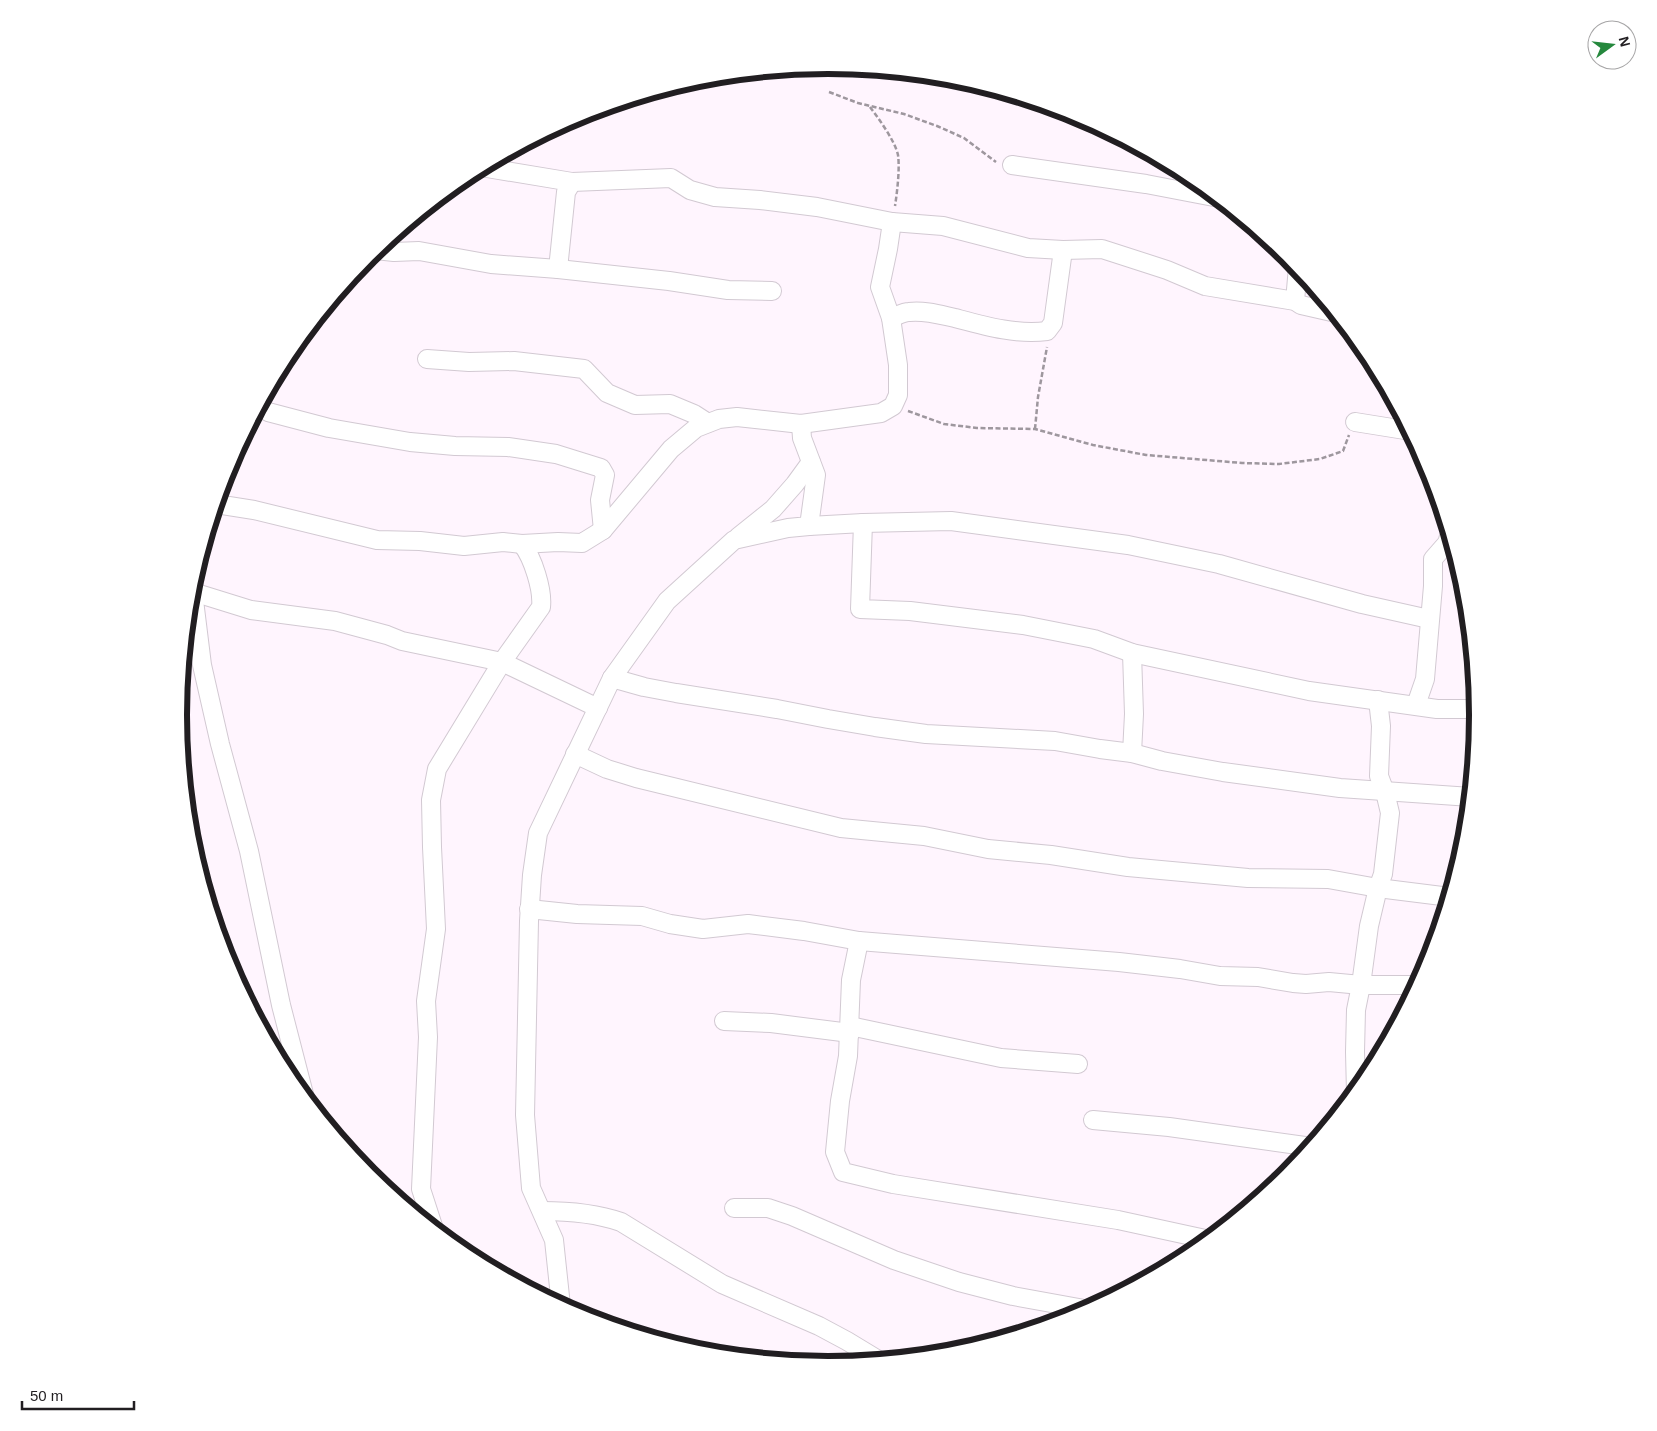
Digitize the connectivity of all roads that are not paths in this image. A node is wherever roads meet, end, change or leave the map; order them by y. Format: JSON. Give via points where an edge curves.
{"nodes":[{"id":1,"x":1012,"y":165,"type":"road end"},
{"id":2,"x":493,"y":169,"type":"edge"},
{"id":3,"x":572,"y":182,"type":"junction"},
{"id":4,"x":1203,"y":195,"type":"edge"},
{"id":5,"x":892,"y":222,"type":"junction"},
{"id":6,"x":1063,"y":250,"type":"junction"},
{"id":7,"x":386,"y":251,"type":"edge"},
{"id":8,"x":558,"y":269,"type":"junction"},
{"id":9,"x":1297,"y":278,"type":"edge"},
{"id":10,"x":772,"y":291,"type":"dead end"},
{"id":11,"x":1295,"y":301,"type":"junction"},
{"id":12,"x":1326,"y":311,"type":"edge"},
{"id":13,"x":891,"y":318,"type":"junction"},
{"id":14,"x":427,"y":359,"type":"dead end"},
{"id":15,"x":268,"y":412,"type":"dead end"},
{"id":16,"x":1355,"y":422,"type":"road end"},
{"id":17,"x":708,"y":423,"type":"junction"},
{"id":18,"x":801,"y":424,"type":"junction"},
{"id":19,"x":1403,"y":430,"type":"edge"},
{"id":20,"x":811,"y":462,"type":"junction"},
{"id":21,"x":223,"y":505,"type":"edge"},
{"id":22,"x":773,"y":509,"type":"junction"},
{"id":23,"x":863,"y":523,"type":"junction"},
{"id":24,"x":809,"y":526,"type":"junction"},
{"id":25,"x":788,"y":528,"type":"junction"},
{"id":26,"x":603,"y":530,"type":"junction"},
{"id":27,"x":734,"y":540,"type":"junction"},
{"id":28,"x":522,"y":544,"type":"junction"},
{"id":29,"x":1446,"y":544,"type":"edge"},
{"id":30,"x":198,"y":593,"type":"edge"},
{"id":31,"x":196,"y":609,"type":"edge"},
{"id":32,"x":1429,"y":619,"type":"junction"},
{"id":33,"x":1132,"y":653,"type":"junction"},
{"id":34,"x":502,"y":662,"type":"junction"},
{"id":35,"x":612,"y":678,"type":"junction"},
{"id":36,"x":1378,"y":700,"type":"junction"},
{"id":37,"x":1416,"y":706,"type":"junction"},
{"id":38,"x":598,"y":708,"type":"junction"},
{"id":39,"x":1470,"y":710,"type":"edge"},
{"id":40,"x":1132,"y":753,"type":"junction"},
{"id":41,"x":575,"y":754,"type":"junction"},
{"id":42,"x":1385,"y":792,"type":"junction"},
{"id":43,"x":1465,"y":797,"type":"edge"},
{"id":44,"x":1378,"y":888,"type":"junction"},
{"id":45,"x":1444,"y":896,"type":"edge"},
{"id":46,"x":529,"y":909,"type":"junction"},
{"id":47,"x":859,"y":941,"type":"junction"},
{"id":48,"x":1410,"y":985,"type":"edge"},
{"id":49,"x":1362,"y":986,"type":"junction"},
{"id":50,"x":724,"y":1021,"type":"dead end"},
{"id":51,"x":850,"y":1030,"type":"junction"},
{"id":52,"x":1078,"y":1064,"type":"dead end"},
{"id":53,"x":300,"y":1079,"type":"edge"},
{"id":54,"x":1357,"y":1079,"type":"edge"},
{"id":55,"x":1092,"y":1120,"type":"dead end"},
{"id":56,"x":1304,"y":1146,"type":"edge"},
{"id":57,"x":734,"y":1208,"type":"dead end"},
{"id":58,"x":542,"y":1210,"type":"junction"},
{"id":59,"x":431,"y":1219,"type":"edge"},
{"id":60,"x":1201,"y":1238,"type":"edge"},
{"id":61,"x":560,"y":1298,"type":"edge"},
{"id":62,"x":1075,"y":1307,"type":"edge"},
{"id":63,"x":872,"y":1356,"type":"edge"}],
"edges":[{"from":1,"to":4,"type":"street"},
{"from":2,"to":3,"type":"street"},
{"from":3,"to":5,"type":"street","via":[[671,178],[690,190],[715,197],[817,207]]},
{"from":3,"to":8,"type":"street","via":[[566,192]]},
{"from":5,"to":6,"type":"street","via":[[943,226],[1028,248]]},
{"from":5,"to":13,"type":"street","via":[[880,286]]},
{"from":6,"to":11,"type":"street","via":[[1102,250],[1206,286]]},
{"from":6,"to":13,"type":"street","via":[[1053,323],[1048,331],[1016,331],[933,313],[908,312]]},
{"from":7,"to":8,"type":"street","via":[[419,251],[491,264]]},
{"from":8,"to":10,"type":"street","via":[[728,290]]},
{"from":9,"to":11,"type":"street"},
{"from":11,"to":12,"type":"street"},
{"from":13,"to":18,"type":"street","via":[[898,365],[898,395],[893,406],[882,413]]},
{"from":14,"to":17,"type":"street","via":[[514,361],[584,369],[607,392],[635,405],[670,404]]},
{"from":15,"to":26,"type":"street","via":[[329,428],[410,442],[508,447],[556,454],[601,468],[605,475],[600,500]]},
{"from":16,"to":19,"type":"street"},
{"from":17,"to":18,"type":"street","via":[[737,417]]},
{"from":17,"to":26,"type":"street","via":[[696,428],[672,449]]},
{"from":18,"to":20,"type":"street","via":[[802,438]]},
{"from":20,"to":22,"type":"street"},
{"from":20,"to":24,"type":"street","via":[[816,475]]},
{"from":21,"to":28,"type":"street","via":[[377,540],[464,546],[504,542]]},
{"from":22,"to":25,"type":"street"},
{"from":22,"to":27,"type":"street"},
{"from":23,"to":24,"type":"street"},
{"from":23,"to":32,"type":"street","via":[[951,521],[1128,545],[1219,564]]},
{"from":23,"to":33,"type":"street","via":[[860,608],[910,610],[1023,625],[1094,639]]},
{"from":24,"to":25,"type":"street"},
{"from":25,"to":27,"type":"street"},
{"from":26,"to":28,"type":"street","via":[[582,543]]},
{"from":27,"to":35,"type":"street","via":[[667,600]]},
{"from":28,"to":34,"type":"street","via":[[529,553],[540,586],[541,607]]},
{"from":29,"to":32,"type":"street","via":[[1433,559]]},
{"from":30,"to":34,"type":"street","via":[[251,610],[335,621],[402,642]]},
{"from":31,"to":53,"type":"street","via":[[202,665]]},
{"from":32,"to":37,"type":"street","via":[[1425,679]]},
{"from":33,"to":36,"type":"street","via":[[1309,692]]},
{"from":33,"to":40,"type":"street"},
{"from":34,"to":38,"type":"street"},
{"from":34,"to":59,"type":"street","via":[[437,769],[431,800],[436,929],[426,1001],[428,1037],[421,1189]]},
{"from":35,"to":38,"type":"street"},
{"from":35,"to":40,"type":"street","via":[[676,693],[883,728],[926,734],[1055,741]]},
{"from":36,"to":37,"type":"street"},
{"from":36,"to":42,"type":"street","via":[[1381,726],[1379,776]]},
{"from":37,"to":39,"type":"street"},
{"from":38,"to":41,"type":"street"},
{"from":40,"to":42,"type":"street","via":[[1223,772]]},
{"from":41,"to":44,"type":"street","via":[[636,778],[841,828],[924,836],[988,848],[1182,873],[1328,879]]},
{"from":41,"to":46,"type":"street","via":[[538,833]]},
{"from":42,"to":43,"type":"street"},
{"from":42,"to":44,"type":"street","via":[[1390,813],[1383,874]]},
{"from":44,"to":45,"type":"street"},
{"from":44,"to":49,"type":"street","via":[[1369,926]]},
{"from":46,"to":47,"type":"street","via":[[642,916],[704,929],[748,924]]},
{"from":46,"to":58,"type":"street","via":[[525,1116],[531,1188]]},
{"from":47,"to":49,"type":"street","via":[[1119,962],[1293,983],[1329,982]]},
{"from":47,"to":51,"type":"street","via":[[851,980]]},
{"from":48,"to":49,"type":"street"},
{"from":49,"to":54,"type":"street","via":[[1356,1010]]},
{"from":50,"to":51,"type":"street"},
{"from":51,"to":52,"type":"street","via":[[1001,1058]]},
{"from":51,"to":60,"type":"street","via":[[835,1152],[842,1172],[892,1184],[1118,1220]]},
{"from":55,"to":56,"type":"street"},
{"from":57,"to":62,"type":"street","via":[[768,1208],[894,1260],[959,1282]]},
{"from":58,"to":61,"type":"street","via":[[554,1240]]},
{"from":58,"to":63,"type":"street","via":[[574,1212],[621,1222],[722,1284],[819,1326]]}]}
